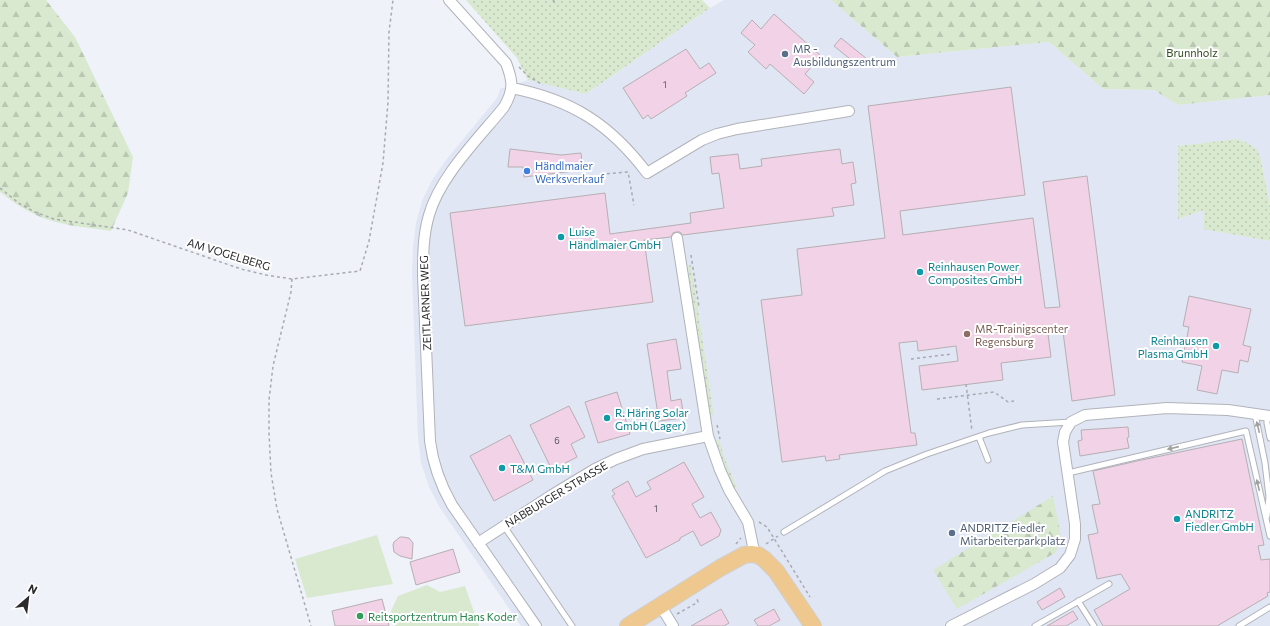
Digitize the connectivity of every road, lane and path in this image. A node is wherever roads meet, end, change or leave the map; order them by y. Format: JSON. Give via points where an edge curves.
{"nodes":[{"id":1,"x":393,"y":0,"type":"edge"},
{"id":2,"x":449,"y":0,"type":"edge"},
{"id":3,"x":553,"y":0,"type":"edge"},
{"id":4,"x":556,"y":5,"type":"dead end"},
{"id":5,"x":517,"y":65,"type":"dead end"},
{"id":6,"x":546,"y":86,"type":"dead end"},
{"id":7,"x":512,"y":88,"type":"junction"},
{"id":8,"x":849,"y":111,"type":"dead end"},
{"id":9,"x":601,"y":173,"type":"dead end"},
{"id":10,"x":0,"y":188,"type":"edge"},
{"id":11,"x":634,"y":205,"type":"dead end"},
{"id":12,"x":677,"y":238,"type":"dead end"},
{"id":13,"x":690,"y":252,"type":"dead end"},
{"id":14,"x":292,"y":279,"type":"junction"},
{"id":15,"x":700,"y":313,"type":"dead end"},
{"id":16,"x":952,"y":354,"type":"dead end"},
{"id":17,"x":911,"y":359,"type":"dead end"},
{"id":18,"x":966,"y":384,"type":"dead end"},
{"id":19,"x":968,"y":395,"type":"junction"},
{"id":20,"x":937,"y":399,"type":"dead end"},
{"id":21,"x":1014,"y":401,"type":"dead end"},
{"id":22,"x":1254,"y":414,"type":"junction"},
{"id":23,"x":1268,"y":415,"type":"edge"},
{"id":24,"x":1071,"y":422,"type":"junction"},
{"id":25,"x":717,"y":424,"type":"dead end"},
{"id":26,"x":708,"y":436,"type":"junction"},
{"id":27,"x":979,"y":437,"type":"junction"},
{"id":28,"x":1270,"y":438,"type":"edge"},
{"id":29,"x":973,"y":439,"type":"junction"},
{"id":30,"x":722,"y":444,"type":"dead end"},
{"id":31,"x":988,"y":460,"type":"dead end"},
{"id":32,"x":1068,"y":473,"type":"junction"},
{"id":33,"x":756,"y":519,"type":"dead end"},
{"id":34,"x":1267,"y":521,"type":"junction"},
{"id":35,"x":504,"y":526,"type":"junction"},
{"id":36,"x":784,"y":532,"type":"joint"},
{"id":37,"x":1270,"y":536,"type":"edge"},
{"id":38,"x":774,"y":538,"type":"junction"},
{"id":39,"x":478,"y":543,"type":"junction"},
{"id":40,"x":754,"y":553,"type":"junction"},
{"id":41,"x":1109,"y":584,"type":"dead end"},
{"id":42,"x":696,"y":597,"type":"dead end"},
{"id":43,"x":811,"y":599,"type":"dead end"},
{"id":44,"x":1078,"y":601,"type":"junction"},
{"id":45,"x":660,"y":605,"type":"junction"},
{"id":46,"x":1270,"y":607,"type":"edge"},
{"id":47,"x":671,"y":622,"type":"edge"},
{"id":48,"x":311,"y":626,"type":"edge"},
{"id":49,"x":536,"y":626,"type":"edge"},
{"id":50,"x":572,"y":626,"type":"edge"},
{"id":51,"x":628,"y":626,"type":"edge"},
{"id":52,"x":813,"y":626,"type":"edge"},
{"id":53,"x":951,"y":626,"type":"edge"},
{"id":54,"x":1035,"y":626,"type":"edge"},
{"id":55,"x":1094,"y":626,"type":"edge"},
{"id":56,"x":1239,"y":626,"type":"edge"}],
"edges":[{"from":1,"to":14,"type":"path","name":"AM VOGELBERG","via":[[389,32],[388,102],[383,163],[369,241],[360,271]]},
{"from":2,"to":7,"type":"street","via":[[506,64]]},
{"from":3,"to":4,"type":"path"},
{"from":5,"to":6,"type":"path","via":[[528,76]]},
{"from":7,"to":8,"type":"street","via":[[533,92],[578,110],[620,141],[647,173],[702,140],[717,134],[737,129],[805,121]]},
{"from":7,"to":39,"type":"street","name":"ZEITLARNER WEG","via":[[504,107],[458,162],[442,186],[429,215],[423,253],[432,455],[442,488]]},
{"from":9,"to":11,"type":"path","via":[[628,172]]},
{"from":10,"to":14,"type":"path","name":"AM VOGELBERG","via":[[20,204],[54,219],[128,230],[242,269]]},
{"from":12,"to":26,"type":"street"},
{"from":13,"to":15,"type":"path"},
{"from":14,"to":48,"type":"path","via":[[273,366],[269,400],[271,473],[277,510]]},
{"from":16,"to":17,"type":"path"},
{"from":18,"to":19,"type":"path"},
{"from":19,"to":20,"type":"path"},
{"from":19,"to":21,"type":"path","via":[[994,392],[1008,402]]},
{"from":19,"to":29,"type":"path"},
{"from":22,"to":23,"type":"street"},
{"from":22,"to":24,"type":"street","via":[[1228,410],[1167,408],[1085,415]]},
{"from":34,"to":22,"type":"lane","one_way":true,"via":[[1269,498],[1265,463]]},
{"from":23,"to":28,"type":"lane"},
{"from":24,"to":27,"type":"lane","via":[[1022,425]]},
{"from":24,"to":32,"type":"street","via":[[1063,442]]},
{"from":25,"to":30,"type":"path"},
{"from":26,"to":35,"type":"street","name":"NABBURGER STRASSE","via":[[643,449],[616,459],[595,469]]},
{"from":26,"to":40,"type":"street","via":[[729,490],[748,522]]},
{"from":27,"to":29,"type":"lane"},
{"from":27,"to":31,"type":"lane"},
{"from":29,"to":36,"type":"lane","via":[[885,471]]},
{"from":34,"to":32,"type":"lane","one_way":true,"via":[[1246,431]]},
{"from":32,"to":53,"type":"street","via":[[1075,524],[1075,539],[1070,556],[1060,568],[1034,584]]},
{"from":33,"to":38,"type":"path","via":[[767,527]]},
{"from":34,"to":37,"type":"lane"},
{"from":35,"to":39,"type":"street","name":"NABBURGER STRASSE"},
{"from":35,"to":50,"type":"lane"},
{"from":36,"to":38,"type":"path"},
{"from":38,"to":40,"type":"path"},
{"from":38,"to":43,"type":"path"},
{"from":39,"to":49,"type":"street","name":"ZEITLARNER WEG"},
{"from":40,"to":45,"type":"main road","via":[[744,555],[720,568]]},
{"from":40,"to":52,"type":"main road","via":[[764,558],[776,571]]},
{"from":41,"to":44,"type":"lane"},
{"from":42,"to":47,"type":"path","via":[[698,602]]},
{"from":44,"to":54,"type":"lane"},
{"from":44,"to":55,"type":"lane"},
{"from":45,"to":47,"type":"street"},
{"from":45,"to":51,"type":"main road"},
{"from":46,"to":56,"type":"lane"}]}
